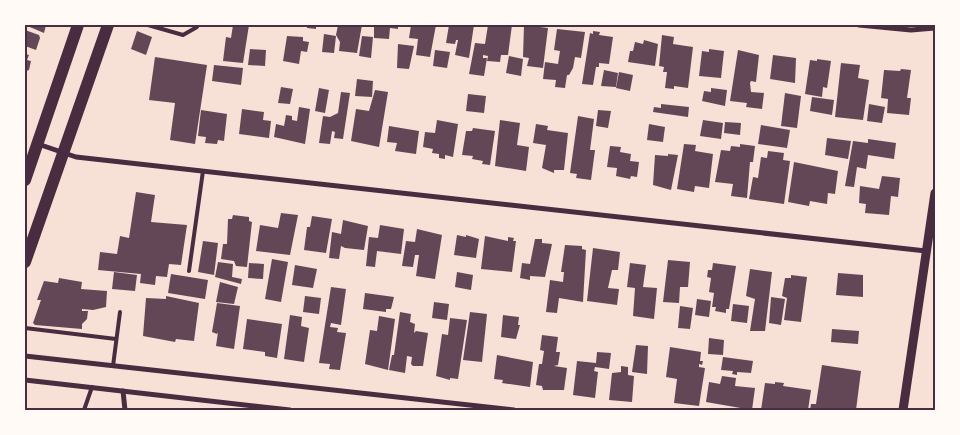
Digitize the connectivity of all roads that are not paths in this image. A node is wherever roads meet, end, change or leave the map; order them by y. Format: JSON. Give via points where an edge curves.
{"nodes":[{"id":1,"x":78,"y":25,"type":"edge"},
{"id":2,"x":108,"y":25,"type":"edge"},
{"id":3,"x":148,"y":25,"type":"edge"},
{"id":4,"x":859,"y":25,"type":"edge"},
{"id":5,"x":197,"y":26,"type":"dead end"},
{"id":6,"x":918,"y":27,"type":"edge"},
{"id":7,"x":935,"y":28,"type":"edge"},
{"id":8,"x":38,"y":144,"type":"junction"},
{"id":9,"x":64,"y":153,"type":"junction"},
{"id":10,"x":203,"y":171,"type":"junction"},
{"id":11,"x":25,"y":180,"type":"edge"},
{"id":12,"x":935,"y":193,"type":"edge"},
{"id":13,"x":926,"y":251,"type":"junction"},
{"id":14,"x":25,"y":262,"type":"edge"},
{"id":15,"x":189,"y":271,"type":"dead end"},
{"id":16,"x":120,"y":312,"type":"dead end"},
{"id":17,"x":25,"y":328,"type":"edge"},
{"id":18,"x":116,"y":339,"type":"junction"},
{"id":19,"x":25,"y":356,"type":"edge"},
{"id":20,"x":113,"y":366,"type":"junction"},
{"id":21,"x":25,"y":380,"type":"edge"},
{"id":22,"x":92,"y":387,"type":"junction"},
{"id":23,"x":123,"y":391,"type":"junction"},
{"id":24,"x":247,"y":407,"type":"edge"},
{"id":25,"x":84,"y":410,"type":"edge"},
{"id":26,"x":124,"y":410,"type":"edge"},
{"id":27,"x":290,"y":410,"type":"edge"},
{"id":28,"x":514,"y":410,"type":"edge"},
{"id":29,"x":903,"y":410,"type":"edge"}],
"edges":[{"from":1,"to":8,"type":"main road"},
{"from":2,"to":9,"type":"main road"},
{"from":3,"to":5,"type":"lane","via":[[183,35]]},
{"from":4,"to":6,"type":"street"},
{"from":6,"to":7,"type":"street"},
{"from":8,"to":9,"type":"street"},
{"from":8,"to":11,"type":"main road"},
{"from":9,"to":10,"type":"street"},
{"from":9,"to":14,"type":"main road"},
{"from":10,"to":13,"type":"street"},
{"from":10,"to":15,"type":"lane"},
{"from":12,"to":13,"type":"street"},
{"from":13,"to":29,"type":"street"},
{"from":16,"to":18,"type":"lane"},
{"from":17,"to":18,"type":"lane"},
{"from":18,"to":20,"type":"lane"},
{"from":19,"to":20,"type":"street"},
{"from":20,"to":28,"type":"street"},
{"from":21,"to":22,"type":"street"},
{"from":22,"to":23,"type":"street"},
{"from":22,"to":25,"type":"lane"},
{"from":23,"to":24,"type":"street"},
{"from":23,"to":26,"type":"street"},
{"from":24,"to":27,"type":"street"}]}
